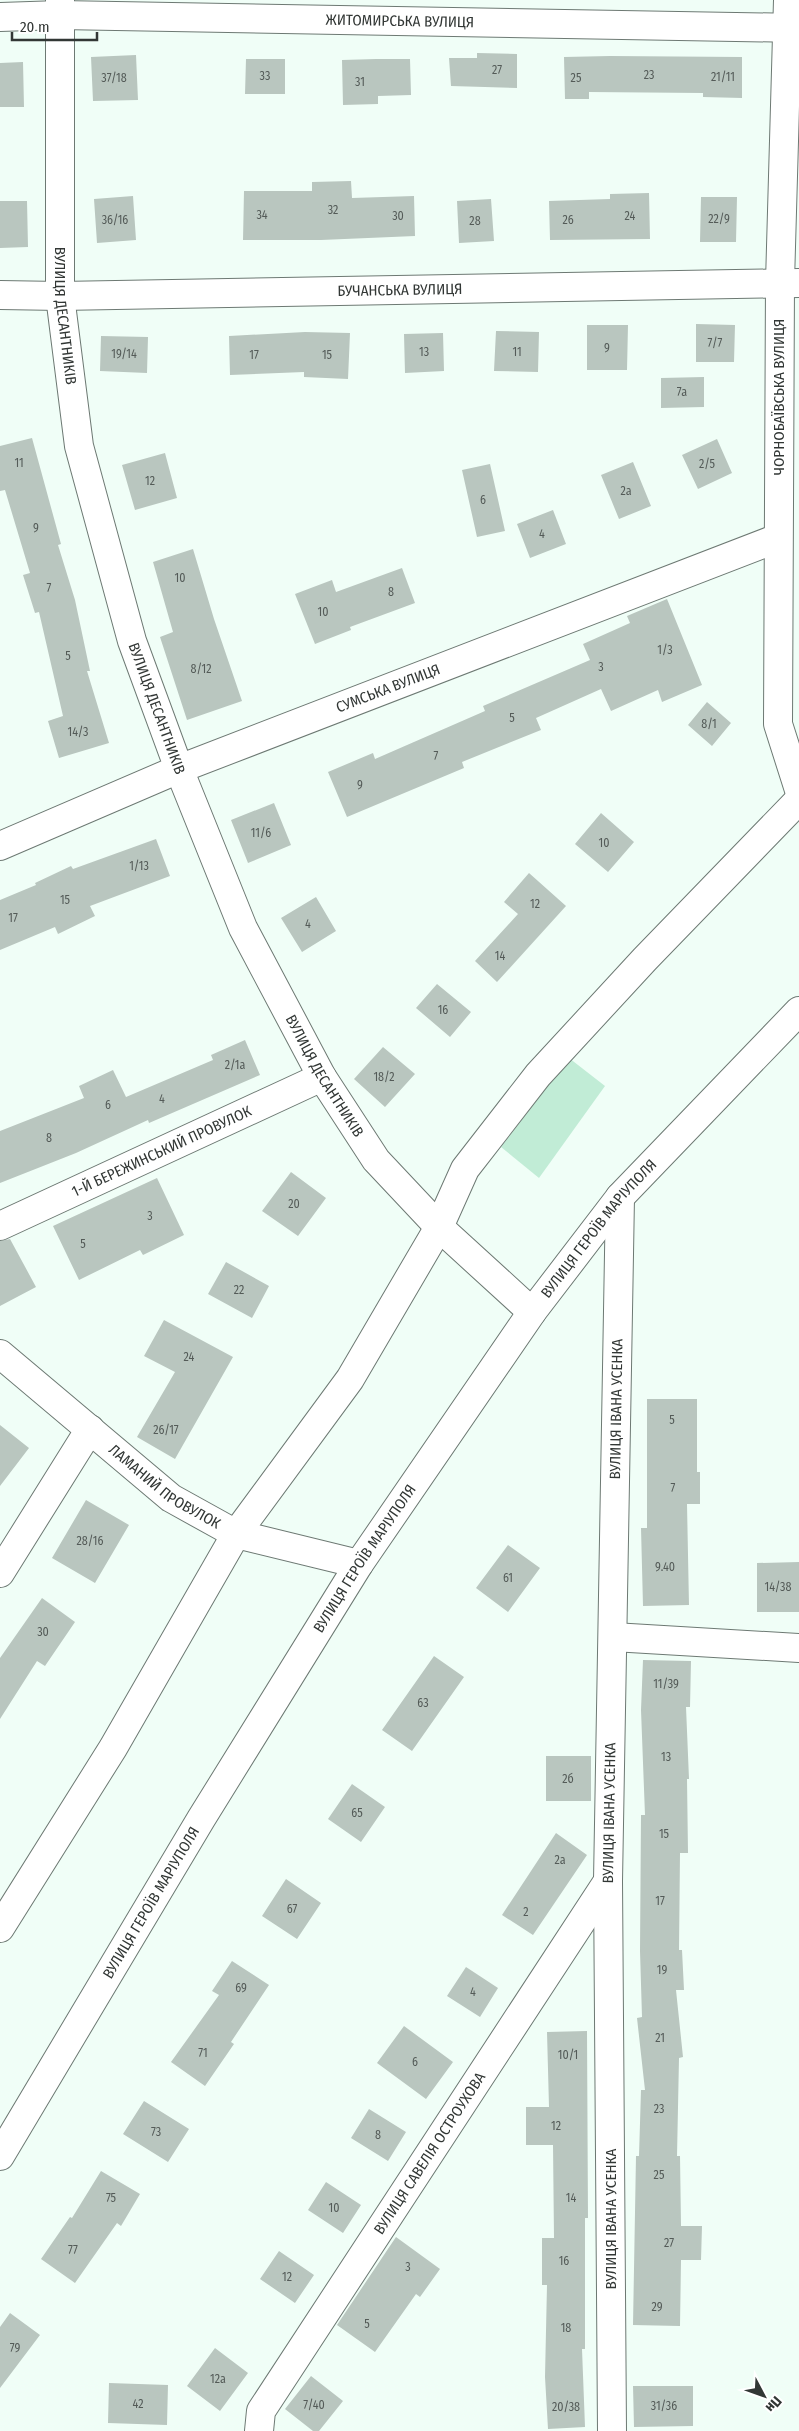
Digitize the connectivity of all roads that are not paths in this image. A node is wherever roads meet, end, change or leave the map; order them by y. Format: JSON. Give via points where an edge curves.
{"nodes":[{"id":1,"x":788,"y":0,"type":"edge"},
{"id":2,"x":60,"y":7,"type":"edge"},
{"id":3,"x":0,"y":17,"type":"edge"},
{"id":4,"x":794,"y":28,"type":"edge"},
{"id":5,"x":790,"y":282,"type":"edge"},
{"id":6,"x":0,"y":295,"type":"edge"},
{"id":7,"x":60,"y":296,"type":"junction"},
{"id":8,"x":778,"y":538,"type":"junction"},
{"id":9,"x":179,"y":770,"type":"junction"},
{"id":10,"x":799,"y":790,"type":"edge"},
{"id":11,"x":799,"y":800,"type":"edge"},
{"id":12,"x":0,"y":846,"type":"edge"},
{"id":13,"x":799,"y":1011,"type":"edge"},
{"id":14,"x":322,"y":1077,"type":"junction"},
{"id":15,"x":620,"y":1197,"type":"junction"},
{"id":16,"x":0,"y":1226,"type":"edge"},
{"id":17,"x":440,"y":1227,"type":"junction"},
{"id":18,"x":532,"y":1312,"type":"junction"},
{"id":19,"x":0,"y":1354,"type":"edge"},
{"id":20,"x":90,"y":1429,"type":"junction"},
{"id":21,"x":236,"y":1534,"type":"junction"},
{"id":22,"x":359,"y":1564,"type":"junction"},
{"id":23,"x":0,"y":1573,"type":"edge"},
{"id":24,"x":613,"y":1637,"type":"junction"},
{"id":25,"x":799,"y":1648,"type":"edge"},
{"id":26,"x":608,"y":1881,"type":"junction"},
{"id":27,"x":0,"y":1928,"type":"edge"},
{"id":28,"x":0,"y":2156,"type":"edge"},
{"id":29,"x":259,"y":2431,"type":"edge"},
{"id":30,"x":612,"y":2431,"type":"edge"}],
"edges":[{"from":1,"to":4,"type":"street","name":"ЧОРНОБАЇВСЬКА ВУЛИЦЯ"},
{"from":2,"to":3,"type":"street","name":"ЖИТОМИРСЬКА ВУЛИЦЯ"},
{"from":2,"to":4,"type":"street","name":"ЖИТОМИРСЬКА ВУЛИЦЯ"},
{"from":2,"to":7,"type":"street","name":"ВУЛИЦЯ ДЕСАНТНИКІВ"},
{"from":4,"to":5,"type":"street","name":"ЧОРНОБАЇВСЬКА ВУЛИЦЯ"},
{"from":5,"to":7,"type":"street","name":"БУЧАНСЬКА ВУЛИЦЯ"},
{"from":5,"to":8,"type":"street","name":"ЧОРНОБАЇВСЬКА ВУЛИЦЯ"},
{"from":6,"to":7,"type":"street","name":"БУЧАНСЬКА ВУЛИЦЯ"},
{"from":7,"to":9,"type":"street","name":"ВУЛИЦЯ ДЕСАНТНИКІВ","via":[[79,446],[132,640]]},
{"from":8,"to":9,"type":"street","name":"СУМСЬКА ВУЛИЦЯ"},
{"from":8,"to":10,"type":"street","name":"ЧОРНОБАЇВСЬКА ВУЛИЦЯ","via":[[778,724]]},
{"from":9,"to":12,"type":"street","name":"СУМСЬКА ВУЛИЦЯ"},
{"from":9,"to":14,"type":"street","name":"ВУЛИЦЯ ДЕСАНТНИКІВ","via":[[243,928]]},
{"from":11,"to":17,"type":"street","via":[[538,1074],[464,1169]]},
{"from":13,"to":15,"type":"street","name":"ВУЛИЦЯ ГЕРОЇВ МАРІУПОЛЯ"},
{"from":14,"to":16,"type":"street","name":"1-Й БЕРЕЖИНСЬКИЙ ПРОВУЛОК"},
{"from":14,"to":17,"type":"street","name":"ВУЛИЦЯ ДЕСАНТНИКІВ","via":[[376,1160]]},
{"from":15,"to":18,"type":"street","name":"ВУЛИЦЯ ГЕРОЇВ МАРІУПОЛЯ"},
{"from":15,"to":24,"type":"street","name":"ВУЛИЦЯ ІВАНА УСЕНКА"},
{"from":17,"to":18,"type":"street","name":"ВУЛИЦЯ ДЕСАНТНИКІВ"},
{"from":17,"to":21,"type":"street","via":[[350,1379]]},
{"from":18,"to":22,"type":"street","name":"ВУЛИЦЯ ГЕРОЇВ МАРІУПОЛЯ"},
{"from":19,"to":20,"type":"street","name":"ЛАМАНИЙ ПРОВУЛОК"},
{"from":20,"to":21,"type":"street","name":"ЛАМАНИЙ ПРОВУЛОК","via":[[171,1498]]},
{"from":20,"to":23,"type":"street"},
{"from":21,"to":22,"type":"street","name":"ЛАМАНИЙ ПРОВУЛОК"},
{"from":21,"to":27,"type":"street","via":[[113,1748]]},
{"from":22,"to":28,"type":"street","name":"ВУЛИЦЯ ГЕРОЇВ МАРІУПОЛЯ","via":[[201,1819]]},
{"from":24,"to":25,"type":"street"},
{"from":24,"to":26,"type":"street","name":"ВУЛИЦЯ ІВАНА УСЕНКА"},
{"from":26,"to":29,"type":"street","name":"ВУЛИЦЯ САВЕЛІЯ ОСТРОУХОВА","via":[[261,2411]]},
{"from":26,"to":30,"type":"street","name":"ВУЛИЦЯ ІВАНА УСЕНКА"}]}
